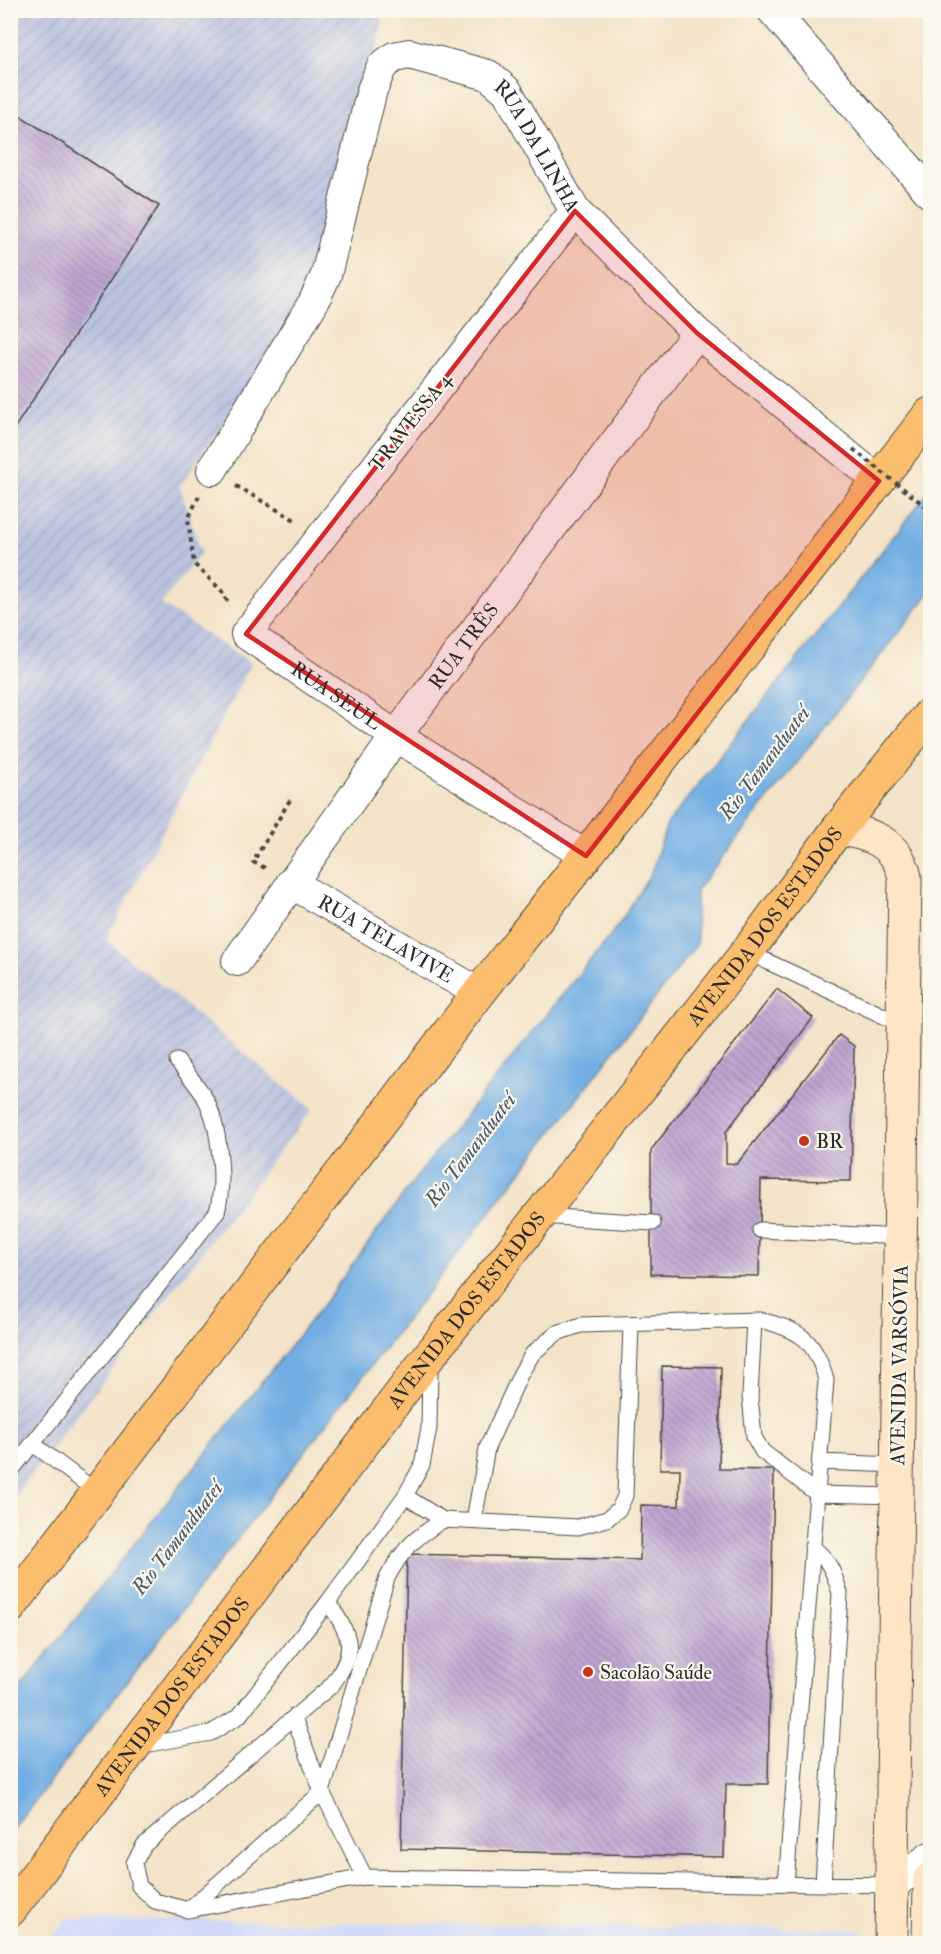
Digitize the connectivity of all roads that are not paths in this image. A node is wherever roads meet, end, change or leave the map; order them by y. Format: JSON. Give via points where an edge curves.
{"nodes":[{"id":1,"x":772,"y":10,"type":"edge"},
{"id":2,"x":930,"y":193,"type":"edge"},
{"id":3,"x":575,"y":211,"type":"junction"},
{"id":4,"x":697,"y":333,"type":"junction"},
{"id":5,"x":930,"y":414,"type":"edge"},
{"id":6,"x":212,"y":470,"type":"road end"},
{"id":7,"x":879,"y":481,"type":"junction"},
{"id":8,"x":246,"y":634,"type":"joint"},
{"id":9,"x":925,"y":733,"type":"edge"},
{"id":10,"x":396,"y":736,"type":"junction"},
{"id":11,"x":838,"y":829,"type":"junction"},
{"id":12,"x":586,"y":856,"type":"junction"},
{"id":13,"x":291,"y":883,"type":"junction"},
{"id":14,"x":747,"y":952,"type":"junction"},
{"id":15,"x":237,"y":961,"type":"dead end"},
{"id":16,"x":479,"y":993,"type":"junction"},
{"id":17,"x":903,"y":1024,"type":"junction"},
{"id":18,"x":177,"y":1061,"type":"dead end"},
{"id":19,"x":537,"y":1216,"type":"junction"},
{"id":20,"x":652,"y":1223,"type":"dead end"},
{"id":21,"x":760,"y":1230,"type":"dead end"},
{"id":22,"x":901,"y":1237,"type":"junction"},
{"id":23,"x":754,"y":1320,"type":"junction"},
{"id":24,"x":631,"y":1324,"type":"junction"},
{"id":25,"x":430,"y":1355,"type":"junction"},
{"id":26,"x":33,"y":1444,"type":"junction"},
{"id":27,"x":820,"y":1462,"type":"junction"},
{"id":28,"x":10,"y":1472,"type":"edge"},
{"id":29,"x":897,"y":1481,"type":"junction"},
{"id":30,"x":98,"y":1493,"type":"junction"},
{"id":31,"x":817,"y":1494,"type":"junction"},
{"id":32,"x":405,"y":1496,"type":"junction"},
{"id":33,"x":443,"y":1520,"type":"junction"},
{"id":34,"x":474,"y":1520,"type":"junction"},
{"id":35,"x":812,"y":1547,"type":"junction"},
{"id":36,"x":328,"y":1602,"type":"junction"},
{"id":37,"x":10,"y":1607,"type":"edge"},
{"id":38,"x":294,"y":1718,"type":"junction"},
{"id":39,"x":135,"y":1747,"type":"junction"},
{"id":40,"x":322,"y":1792,"type":"junction"},
{"id":41,"x":930,"y":1857,"type":"edge"},
{"id":42,"x":365,"y":1877,"type":"junction"},
{"id":43,"x":930,"y":1879,"type":"edge"},
{"id":44,"x":786,"y":1884,"type":"junction"},
{"id":45,"x":823,"y":1884,"type":"junction"},
{"id":46,"x":892,"y":1886,"type":"junction"},
{"id":47,"x":10,"y":1910,"type":"edge"},
{"id":48,"x":188,"y":1910,"type":"junction"},
{"id":49,"x":891,"y":1944,"type":"edge"},
{"id":50,"x":929,"y":1944,"type":"edge"}],
"edges":[{"from":1,"to":2,"type":"street"},
{"from":3,"to":4,"type":"street","name":"RUA DA LINHA"},
{"from":3,"to":6,"type":"street","name":"RUA DA LINHA","via":[[507,91],[488,75],[409,54],[394,57],[382,66],[372,90],[326,274],[313,303]]},
{"from":3,"to":8,"type":"street","name":"TRAVESSA 4"},
{"from":4,"to":7,"type":"street","name":"RUA DA LINHA"},
{"from":4,"to":10,"type":"street","name":"RUA TRÊS"},
{"from":5,"to":7,"type":"highway"},
{"from":7,"to":12,"type":"highway"},
{"from":8,"to":10,"type":"street","name":"RUA SEUL"},
{"from":9,"to":11,"type":"highway","name":"AVENIDA DOS ESTADOS"},
{"from":10,"to":12,"type":"street","name":"RUA SEUL"},
{"from":10,"to":13,"type":"street","name":"RUA TRÊS"},
{"from":11,"to":14,"type":"highway","name":"AVENIDA DOS ESTADOS"},
{"from":11,"to":17,"type":"main road","name":"AVENIDA VARSÓVIA","via":[[875,836],[888,845],[903,866]]},
{"from":12,"to":16,"type":"highway"},
{"from":13,"to":15,"type":"street","name":"RUA TRÊS"},
{"from":13,"to":16,"type":"street","name":"RUA TELAVIVE"},
{"from":14,"to":17,"type":"lane"},
{"from":14,"to":19,"type":"highway","name":"AVENIDA DOS ESTADOS"},
{"from":16,"to":30,"type":"highway"},
{"from":17,"to":22,"type":"main road","name":"AVENIDA VARSÓVIA"},
{"from":18,"to":26,"type":"lane","via":[[199,1089],[213,1118],[222,1195],[217,1212]]},
{"from":19,"to":20,"type":"lane"},
{"from":19,"to":25,"type":"highway","name":"AVENIDA DOS ESTADOS"},
{"from":21,"to":22,"type":"lane"},
{"from":22,"to":29,"type":"main road","name":"AVENIDA VARSÓVIA"},
{"from":23,"to":24,"type":"lane"},
{"from":23,"to":27,"type":"lane","via":[[788,1327],[810,1342],[820,1360],[826,1380]]},
{"from":23,"to":31,"type":"lane","via":[[750,1396],[754,1437],[762,1451]]},
{"from":24,"to":34,"type":"lane","via":[[581,1325],[558,1333],[533,1353],[487,1448]]},
{"from":24,"to":34,"type":"lane","via":[[625,1496],[619,1509],[608,1519],[578,1527]]},
{"from":25,"to":32,"type":"lane","via":[[429,1428],[422,1465]]},
{"from":25,"to":39,"type":"highway","name":"AVENIDA DOS ESTADOS"},
{"from":26,"to":28,"type":"lane"},
{"from":26,"to":30,"type":"lane"},
{"from":27,"to":29,"type":"lane"},
{"from":27,"to":31,"type":"lane"},
{"from":29,"to":31,"type":"lane"},
{"from":29,"to":46,"type":"main road","name":"AVENIDA VARSÓVIA"},
{"from":30,"to":37,"type":"highway"},
{"from":31,"to":35,"type":"lane"},
{"from":32,"to":33,"type":"lane"},
{"from":32,"to":36,"type":"lane"},
{"from":33,"to":34,"type":"lane"},
{"from":33,"to":40,"type":"lane","via":[[401,1552],[387,1578]]},
{"from":35,"to":44,"type":"lane"},
{"from":35,"to":45,"type":"lane","via":[[825,1556],[840,1593]]},
{"from":36,"to":38,"type":"lane","via":[[346,1629],[351,1646],[346,1667],[332,1685]]},
{"from":36,"to":39,"type":"lane","via":[[239,1716],[211,1733]]},
{"from":38,"to":40,"type":"lane"},
{"from":38,"to":48,"type":"lane","via":[[144,1845],[134,1863],[139,1886],[155,1901]]},
{"from":39,"to":47,"type":"highway","name":"AVENIDA DOS ESTADOS"},
{"from":40,"to":42,"type":"lane"},
{"from":40,"to":48,"type":"lane"},
{"from":41,"to":46,"type":"street"},
{"from":42,"to":44,"type":"lane"},
{"from":42,"to":48,"type":"lane"},
{"from":43,"to":50,"type":"main road"},
{"from":44,"to":45,"type":"lane"},
{"from":45,"to":46,"type":"lane"},
{"from":46,"to":49,"type":"main road","name":"AVENIDA VARSÓVIA"}]}
